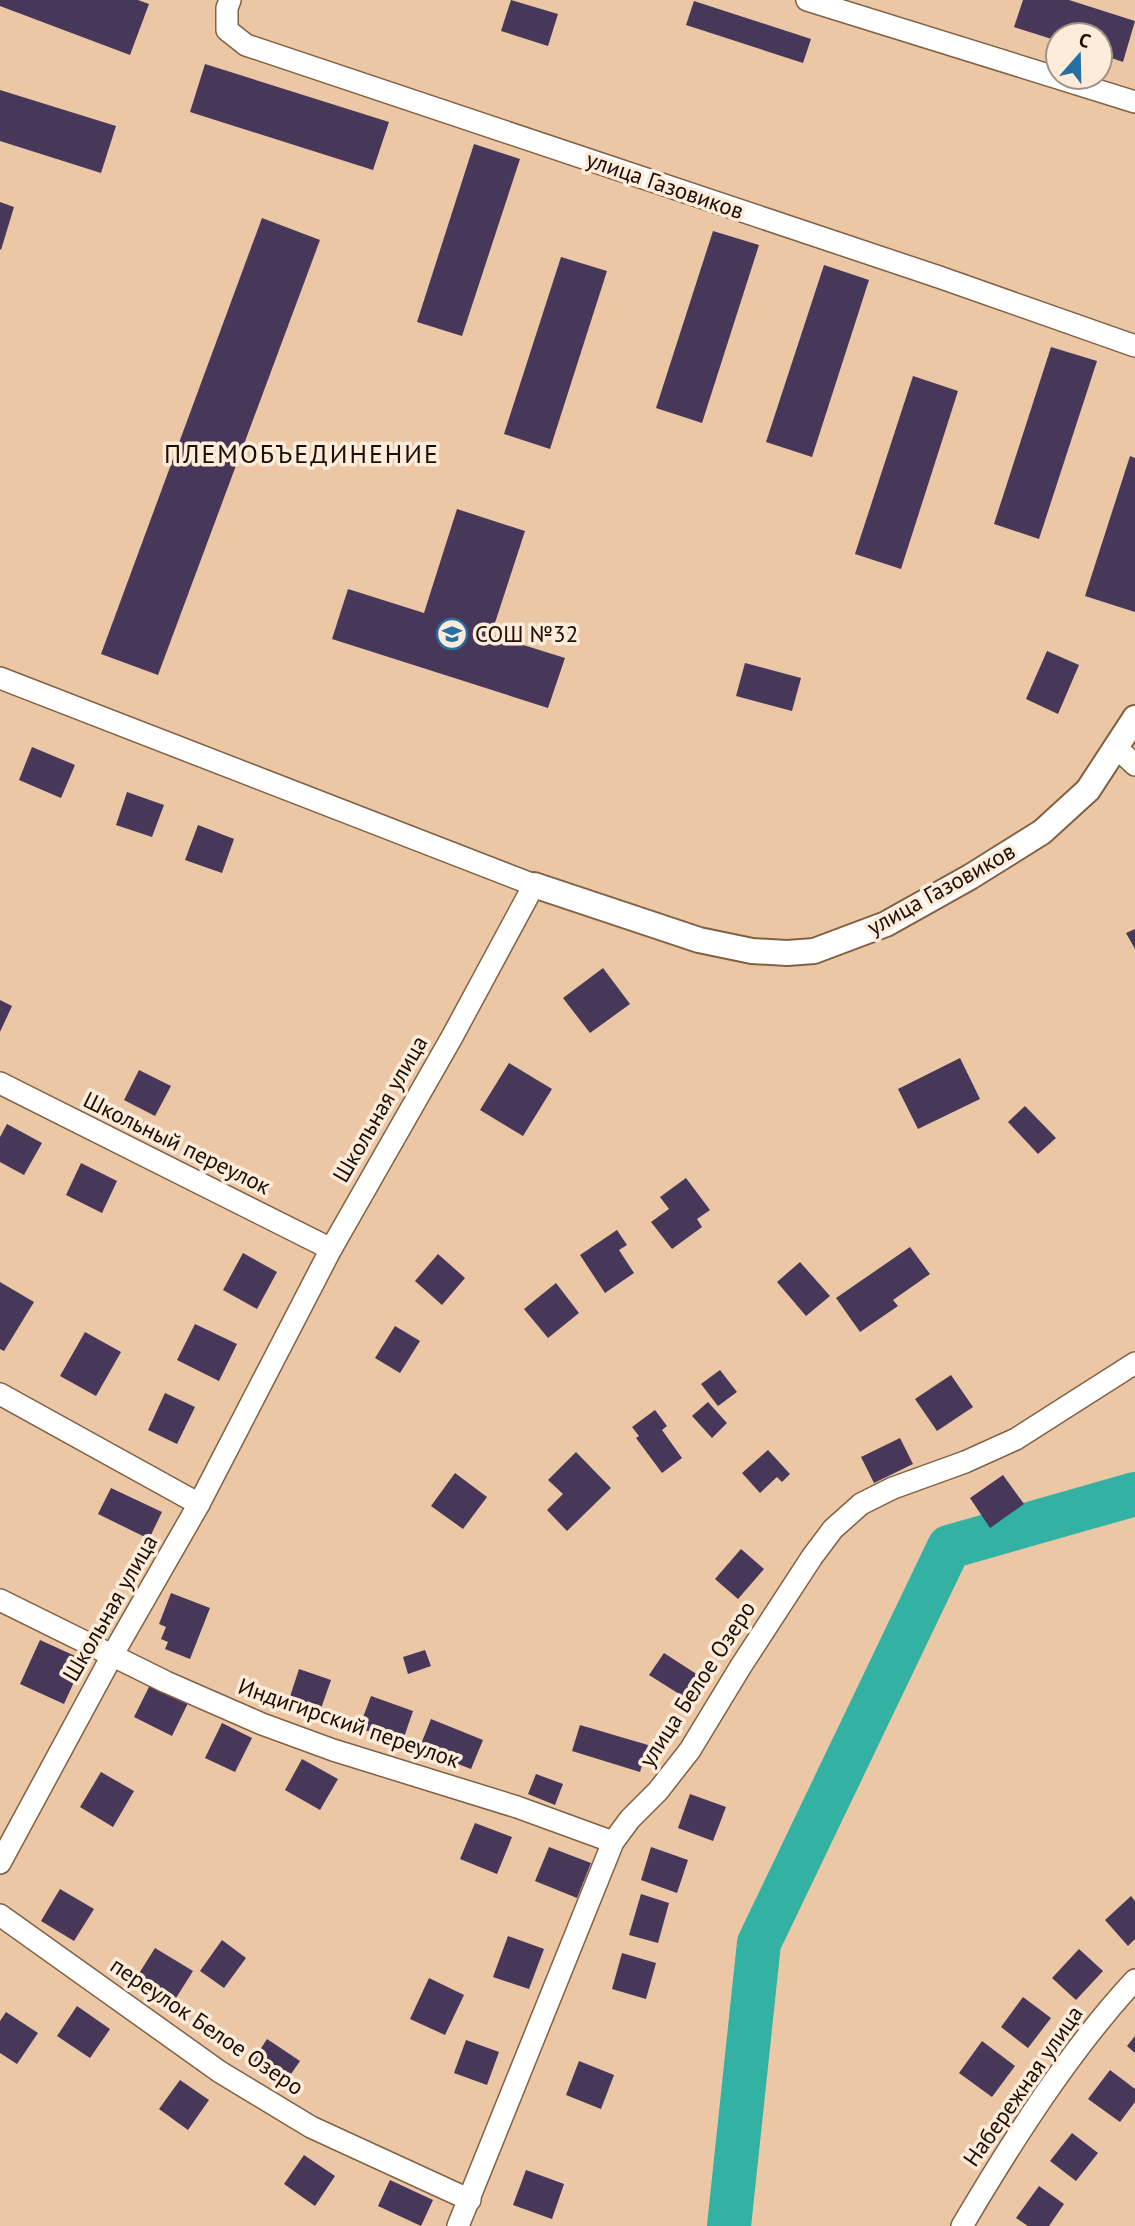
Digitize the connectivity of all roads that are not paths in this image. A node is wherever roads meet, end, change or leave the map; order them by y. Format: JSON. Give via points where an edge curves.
{"nodes":[{"id":1,"x":230,"y":0,"type":"edge"},
{"id":2,"x":807,"y":0,"type":"edge"},
{"id":3,"x":1135,"y":102,"type":"edge"},
{"id":4,"x":1135,"y":346,"type":"edge"},
{"id":5,"x":0,"y":678,"type":"edge"},
{"id":6,"x":1135,"y":718,"type":"edge"},
{"id":7,"x":1116,"y":747,"type":"junction"},
{"id":8,"x":1135,"y":765,"type":"edge"},
{"id":9,"x":534,"y":885,"type":"junction"},
{"id":10,"x":0,"y":1083,"type":"edge"},
{"id":11,"x":331,"y":1249,"type":"junction"},
{"id":12,"x":1135,"y":1363,"type":"edge"},
{"id":13,"x":0,"y":1394,"type":"edge"},
{"id":14,"x":199,"y":1504,"type":"junction"},
{"id":15,"x":0,"y":1600,"type":"edge"},
{"id":16,"x":113,"y":1654,"type":"junction"},
{"id":17,"x":613,"y":1842,"type":"junction"},
{"id":18,"x":0,"y":1863,"type":"edge"},
{"id":19,"x":0,"y":1915,"type":"edge"},
{"id":20,"x":1135,"y":1980,"type":"edge"},
{"id":21,"x":470,"y":2200,"type":"junction"},
{"id":22,"x":458,"y":2226,"type":"edge"},
{"id":23,"x":961,"y":2226,"type":"edge"}],
"edges":[{"from":1,"to":4,"type":"street","name":"улица Газовиков","via":[[227,30],[246,46]]},
{"from":2,"to":3,"type":"street"},
{"from":5,"to":9,"type":"street"},
{"from":6,"to":7,"type":"street","name":"улица Газовиков"},
{"from":7,"to":8,"type":"street"},
{"from":7,"to":9,"type":"street","name":"улица Газовиков","via":[[1088,790],[1042,832],[886,924],[814,951],[752,951],[699,940]]},
{"from":9,"to":11,"type":"street","name":"Школьная улица"},
{"from":10,"to":11,"type":"street","name":"Школьный переулок"},
{"from":11,"to":14,"type":"street","name":"Школьная улица"},
{"from":12,"to":17,"type":"street","name":"улица Белое Озеро","via":[[1016,1439],[893,1488],[861,1504],[833,1529],[690,1750]]},
{"from":13,"to":14,"type":"street"},
{"from":14,"to":16,"type":"street","name":"Школьная улица"},
{"from":15,"to":16,"type":"street","name":"Индигирский переулок"},
{"from":16,"to":17,"type":"street","name":"Индигирский переулок","via":[[261,1724]]},
{"from":16,"to":18,"type":"street","name":"Школьная улица"},
{"from":17,"to":21,"type":"street","name":"улица Белое Озеро"},
{"from":19,"to":21,"type":"street","name":"переулок Белое Озеро","via":[[220,2072],[311,2127]]},
{"from":20,"to":23,"type":"street","name":"Набережная улица","via":[[1084,2040]]},
{"from":21,"to":22,"type":"street","name":"улица Белое Озеро"}]}
